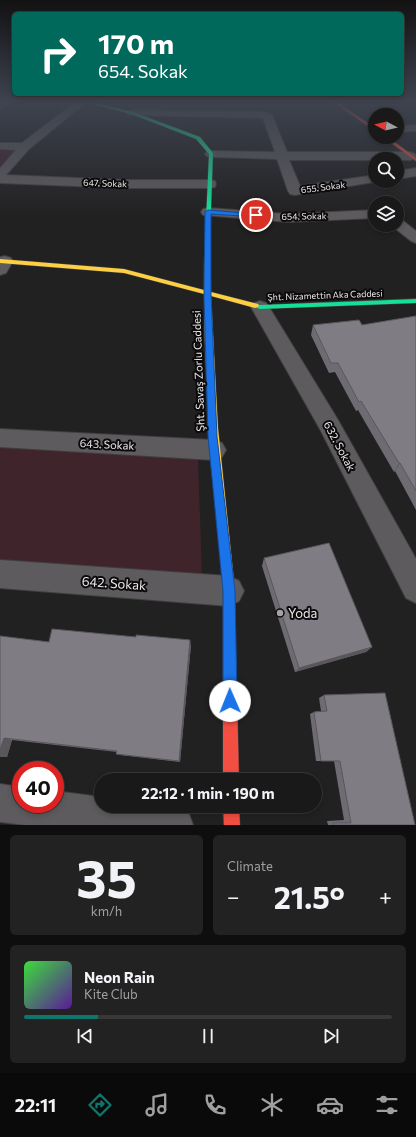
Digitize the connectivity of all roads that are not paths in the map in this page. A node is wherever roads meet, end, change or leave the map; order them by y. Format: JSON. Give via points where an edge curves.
{"nodes":[{"id":1,"x":35,"y":138,"type":"edge"},
{"id":2,"x":198,"y":138,"type":"edge"},
{"id":3,"x":274,"y":138,"type":"edge"},
{"id":4,"x":397,"y":144,"type":"edge"},
{"id":5,"x":404,"y":144,"type":"edge"},
{"id":6,"x":0,"y":146,"type":"edge"},
{"id":7,"x":25,"y":147,"type":"junction"},
{"id":8,"x":211,"y":154,"type":"junction"},
{"id":9,"x":414,"y":155,"type":"edge"},
{"id":10,"x":281,"y":156,"type":"junction"},
{"id":11,"x":416,"y":172,"type":"edge"},
{"id":12,"x":404,"y":174,"type":"edge"},
{"id":13,"x":0,"y":175,"type":"edge"},
{"id":14,"x":0,"y":179,"type":"edge"},
{"id":15,"x":210,"y":184,"type":"junction"},
{"id":16,"x":371,"y":188,"type":"edge"},
{"id":17,"x":366,"y":199,"type":"edge"},
{"id":18,"x":208,"y":212,"type":"junction"},
{"id":19,"x":404,"y":229,"type":"edge"},
{"id":20,"x":416,"y":238,"type":"edge"},
{"id":21,"x":2,"y":264,"type":"edge"},
{"id":22,"x":208,"y":294,"type":"junction"},
{"id":23,"x":416,"y":301,"type":"edge"},
{"id":24,"x":260,"y":307,"type":"junction"},
{"id":25,"x":0,"y":438,"type":"edge"},
{"id":26,"x":214,"y":450,"type":"junction"},
{"id":27,"x":0,"y":574,"type":"edge"},
{"id":28,"x":416,"y":588,"type":"edge"},
{"id":29,"x":229,"y":591,"type":"junction"},
{"id":30,"x":231,"y":773,"type":"edge"},
{"id":31,"x":0,"y":804,"type":"edge"},
{"id":32,"x":232,"y":813,"type":"edge"},
{"id":33,"x":174,"y":825,"type":"edge"},
{"id":34,"x":232,"y":825,"type":"edge"}],
"edges":[{"from":1,"to":7,"type":"street"},
{"from":2,"to":8,"type":"street"},
{"from":3,"to":10,"type":"street","name":"655. Sokak"},
{"from":4,"to":9,"type":"street"},
{"from":5,"to":9,"type":"street"},
{"from":6,"to":7,"type":"street"},
{"from":7,"to":13,"type":"street"},
{"from":8,"to":10,"type":"street"},
{"from":8,"to":15,"type":"street","name":"Şht. Savaş Zorlu Caddesi"},
{"from":9,"to":10,"type":"street"},
{"from":10,"to":17,"type":"street","name":"655. Sokak","via":[[295,191]]},
{"from":11,"to":12,"type":"street"},
{"from":14,"to":15,"type":"street","name":"647. Sokak","via":[[124,184]]},
{"from":15,"to":18,"type":"street","name":"Şht. Savaş Zorlu Caddesi"},
{"from":16,"to":17,"type":"street","name":"655. Sokak"},
{"from":17,"to":18,"type":"street","name":"654. Sokak","via":[[288,218]]},
{"from":18,"to":22,"type":"street","name":"Şht. Savaş Zorlu Caddesi"},
{"from":19,"to":20,"type":"street"},
{"from":21,"to":22,"type":"street","name":"Şht. Nizamettin Aka Caddesi","via":[[124,271]]},
{"from":22,"to":24,"type":"street","name":"Şht. Nizamettin Aka Caddesi"},
{"from":22,"to":26,"type":"street","name":"Şht. Savaş Zorlu Caddesi"},
{"from":23,"to":24,"type":"street","name":"Şht. Nizamettin Aka Caddesi"},
{"from":24,"to":28,"type":"street","name":"632. Sokak","via":[[330,426]]},
{"from":25,"to":26,"type":"street","name":"643. Sokak"},
{"from":26,"to":29,"type":"street","name":"Şht. Savaş Zorlu Caddesi"},
{"from":27,"to":29,"type":"street","name":"642. Sokak"},
{"from":29,"to":30,"type":"street","name":"Şht. Savaş Zorlu Caddesi"},
{"from":31,"to":33,"type":"street"},
{"from":32,"to":34,"type":"street"}]}
